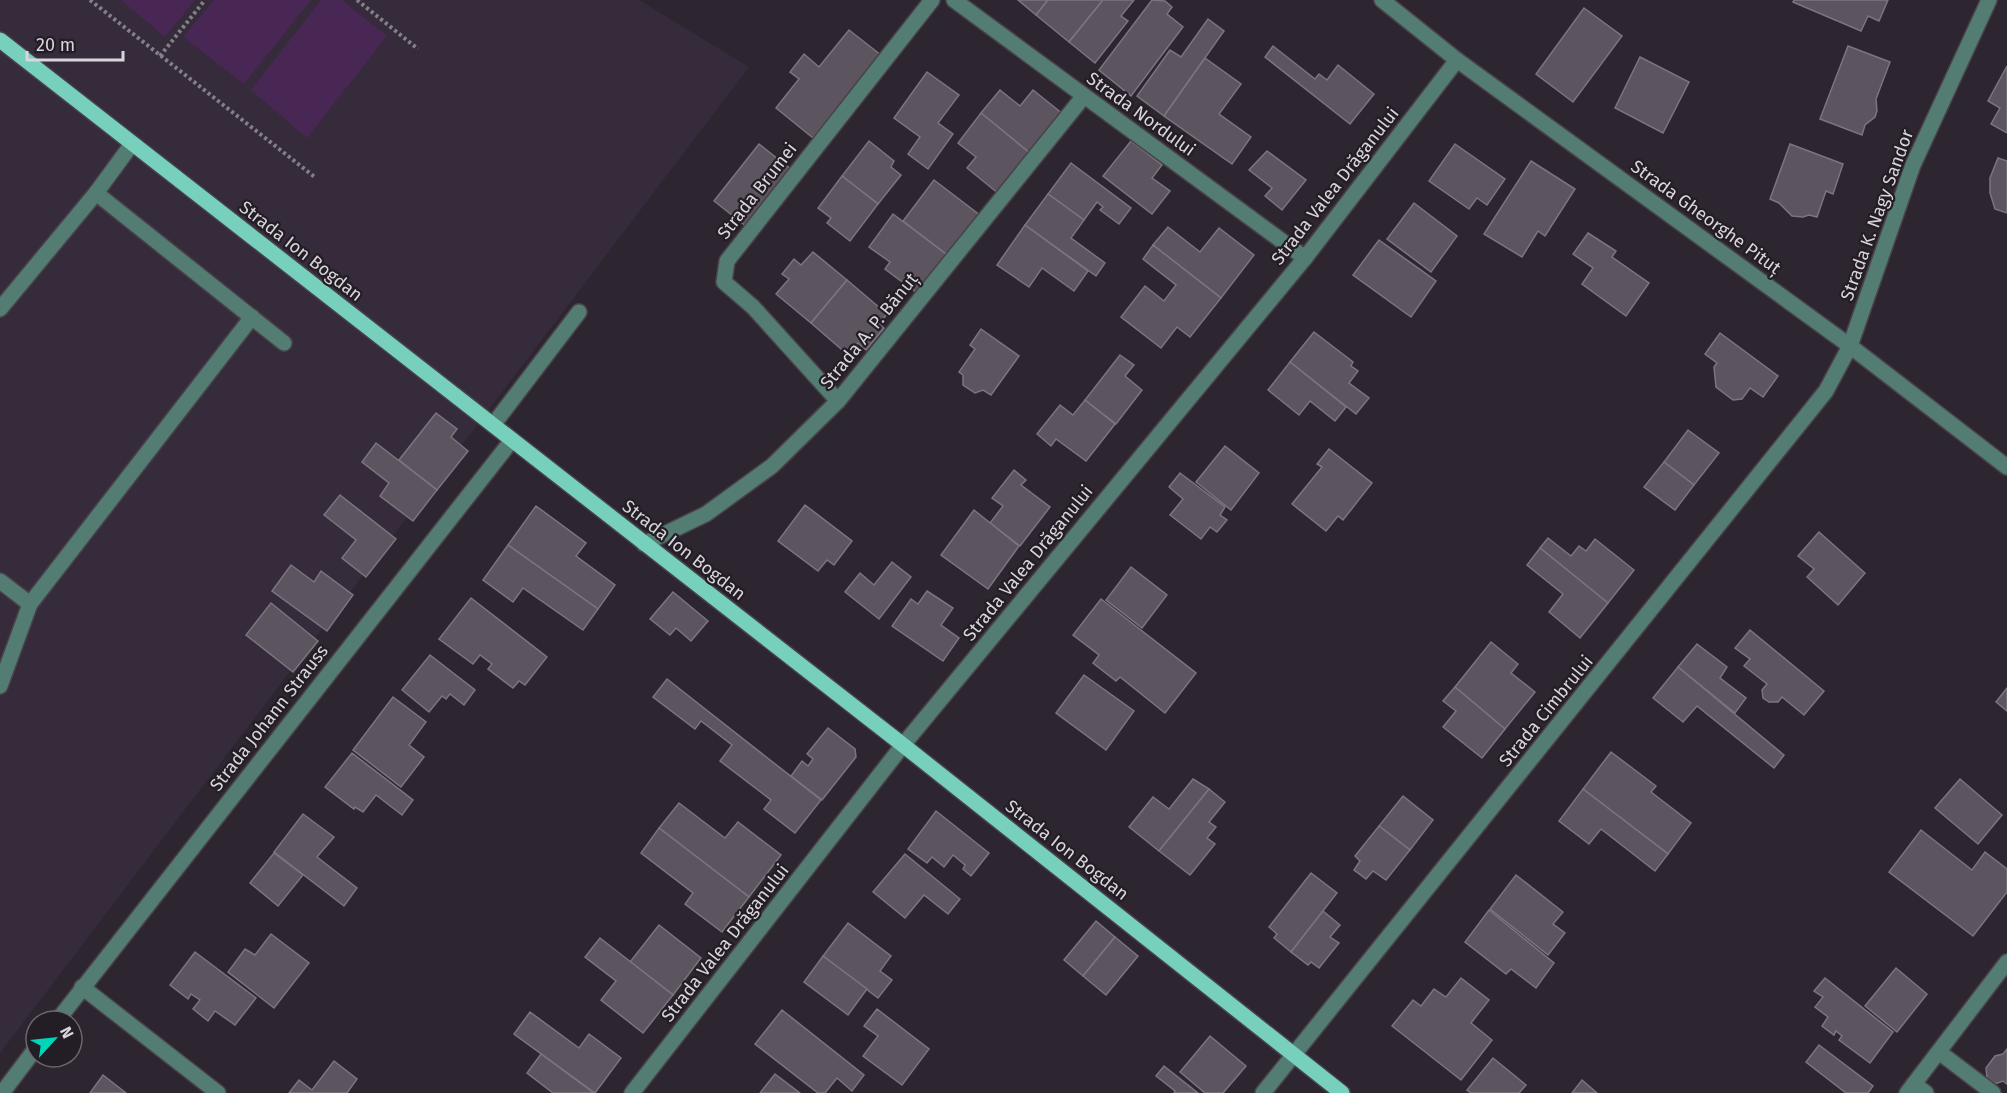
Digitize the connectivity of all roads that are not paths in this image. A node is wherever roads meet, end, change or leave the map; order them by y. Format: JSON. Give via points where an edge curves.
{"nodes":[{"id":1,"x":932,"y":0,"type":"edge"},
{"id":2,"x":954,"y":0,"type":"edge"},
{"id":3,"x":1382,"y":0,"type":"edge"},
{"id":4,"x":1989,"y":0,"type":"edge"},
{"id":5,"x":0,"y":40,"type":"edge"},
{"id":6,"x":1457,"y":60,"type":"junction"},
{"id":7,"x":1084,"y":96,"type":"junction"},
{"id":8,"x":132,"y":144,"type":"junction"},
{"id":9,"x":96,"y":193,"type":"junction"},
{"id":10,"x":1305,"y":258,"type":"junction"},
{"id":11,"x":0,"y":309,"type":"edge"},
{"id":12,"x":579,"y":312,"type":"dead end"},
{"id":13,"x":252,"y":317,"type":"junction"},
{"id":14,"x":284,"y":343,"type":"dead end"},
{"id":15,"x":1850,"y":346,"type":"junction"},
{"id":16,"x":838,"y":401,"type":"junction"},
{"id":17,"x":493,"y":425,"type":"junction"},
{"id":18,"x":513,"y":440,"type":"junction"},
{"id":19,"x":2007,"y":467,"type":"edge"},
{"id":20,"x":644,"y":544,"type":"junction"},
{"id":21,"x":0,"y":581,"type":"edge"},
{"id":22,"x":30,"y":603,"type":"junction"},
{"id":23,"x":0,"y":686,"type":"edge"},
{"id":24,"x":903,"y":745,"type":"junction"},
{"id":25,"x":2007,"y":962,"type":"edge"},
{"id":26,"x":82,"y":987,"type":"junction"},
{"id":27,"x":66,"y":1009,"type":"edge"},
{"id":28,"x":1939,"y":1052,"type":"junction"},
{"id":29,"x":1293,"y":1054,"type":"junction"},
{"id":30,"x":24,"y":1064,"type":"edge"},
{"id":31,"x":1916,"y":1090,"type":"edge"},
{"id":32,"x":2,"y":1093,"type":"edge"},
{"id":33,"x":218,"y":1093,"type":"edge"},
{"id":34,"x":632,"y":1093,"type":"edge"},
{"id":35,"x":1263,"y":1093,"type":"edge"},
{"id":36,"x":1342,"y":1093,"type":"edge"},
{"id":37,"x":1993,"y":1093,"type":"edge"}],
"edges":[{"from":1,"to":16,"type":"street","name":"Strada Brumei","via":[[727,261],[724,282],[753,307]]},
{"from":2,"to":7,"type":"street","name":"Strada Nordului"},
{"from":3,"to":6,"type":"street","name":"Strada Gheorghe Pituț"},
{"from":4,"to":15,"type":"street","name":"Strada K. Nagy Sandor","via":[[1913,165]]},
{"from":5,"to":8,"type":"main road","name":"Strada Ion Bogdan"},
{"from":6,"to":10,"type":"street","name":"Strada Valea Drăganului"},
{"from":6,"to":15,"type":"street","name":"Strada Gheorghe Pituț"},
{"from":7,"to":10,"type":"street","name":"Strada Nordului"},
{"from":7,"to":16,"type":"street","name":"Strada A. P. Bănuț"},
{"from":8,"to":9,"type":"street"},
{"from":8,"to":17,"type":"main road","name":"Strada Ion Bogdan"},
{"from":9,"to":11,"type":"street"},
{"from":9,"to":13,"type":"street"},
{"from":10,"to":24,"type":"street","name":"Strada Valea Drăganului"},
{"from":12,"to":17,"type":"street"},
{"from":13,"to":14,"type":"street"},
{"from":13,"to":22,"type":"street"},
{"from":15,"to":19,"type":"street","name":"Strada Gheorghe Pituț"},
{"from":15,"to":29,"type":"street","name":"Strada Cimbrului","via":[[1826,391]]},
{"from":16,"to":20,"type":"street","name":"Strada A. P. Bănuț","via":[[772,466],[706,514]]},
{"from":17,"to":18,"type":"main road","name":"Strada Ion Bogdan"},
{"from":18,"to":20,"type":"main road","name":"Strada Ion Bogdan"},
{"from":18,"to":26,"type":"street","name":"Strada Johann Strauss"},
{"from":20,"to":24,"type":"main road","name":"Strada Ion Bogdan"},
{"from":21,"to":22,"type":"street"},
{"from":22,"to":23,"type":"street"},
{"from":24,"to":29,"type":"main road","name":"Strada Ion Bogdan"},
{"from":24,"to":34,"type":"street","name":"Strada Valea Drăganului"},
{"from":25,"to":28,"type":"street"},
{"from":26,"to":27,"type":"street","name":"Strada Johann Strauss"},
{"from":26,"to":33,"type":"street"},
{"from":28,"to":31,"type":"street"},
{"from":28,"to":37,"type":"street"},
{"from":29,"to":35,"type":"street","name":"Strada Cimbrului"},
{"from":29,"to":36,"type":"main road","name":"Strada Ion Bogdan"},
{"from":30,"to":32,"type":"street"}]}
